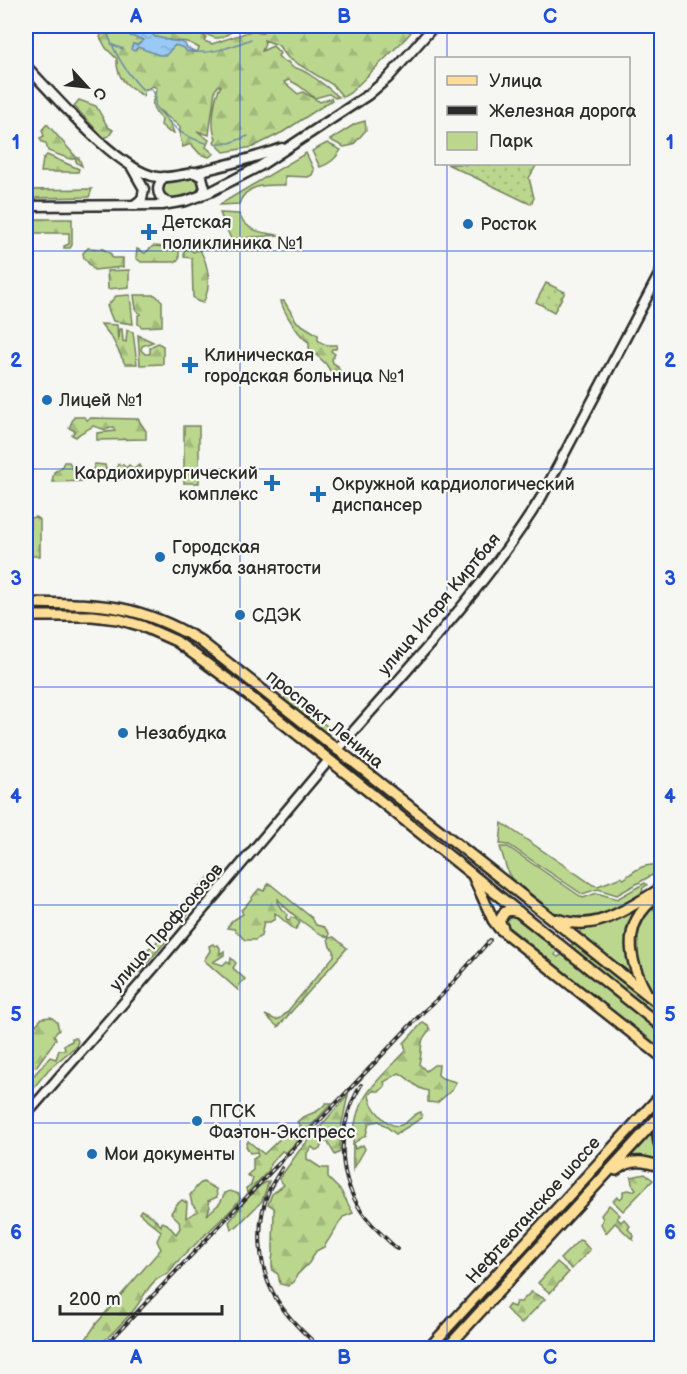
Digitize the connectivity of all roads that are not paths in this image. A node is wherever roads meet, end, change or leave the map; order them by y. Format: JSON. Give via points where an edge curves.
{"nodes":[{"id":1,"x":434,"y":26,"type":"edge"},
{"id":2,"x":26,"y":66,"type":"edge"},
{"id":3,"x":293,"y":144,"type":"junction"},
{"id":4,"x":131,"y":166,"type":"junction"},
{"id":5,"x":192,"y":172,"type":"junction"},
{"id":6,"x":164,"y":177,"type":"junction"},
{"id":7,"x":201,"y":196,"type":"junction"},
{"id":8,"x":173,"y":204,"type":"junction"},
{"id":9,"x":26,"y":206,"type":"edge"},
{"id":10,"x":134,"y":206,"type":"junction"},
{"id":11,"x":662,"y":269,"type":"edge"},
{"id":12,"x":26,"y":603,"type":"edge"},
{"id":13,"x":26,"y":616,"type":"edge"},
{"id":14,"x":337,"y":750,"type":"junction"},
{"id":15,"x":329,"y":760,"type":"junction"},
{"id":16,"x":472,"y":873,"type":"junction"},
{"id":17,"x":658,"y":893,"type":"edge"},
{"id":18,"x":542,"y":910,"type":"junction"},
{"id":19,"x":521,"y":912,"type":"junction"},
{"id":20,"x":511,"y":936,"type":"junction"},
{"id":21,"x":649,"y":996,"type":"junction"},
{"id":22,"x":662,"y":1006,"type":"edge"},
{"id":23,"x":662,"y":1027,"type":"edge"},
{"id":24,"x":661,"y":1055,"type":"edge"},
{"id":25,"x":662,"y":1094,"type":"edge"},
{"id":26,"x":662,"y":1113,"type":"edge"},
{"id":27,"x":26,"y":1115,"type":"edge"},
{"id":28,"x":662,"y":1120,"type":"edge"},
{"id":29,"x":662,"y":1150,"type":"edge"},
{"id":30,"x":662,"y":1167,"type":"edge"},
{"id":31,"x":602,"y":1180,"type":"junction"},
{"id":32,"x":429,"y":1348,"type":"edge"},
{"id":33,"x":447,"y":1348,"type":"edge"}],
"edges":[{"from":1,"to":3,"type":"main road","via":[[379,86]]},
{"from":2,"to":4,"type":"main road","via":[[106,147]]},
{"from":3,"to":5,"type":"main road"},
{"from":3,"to":7,"type":"main road","via":[[227,185]]},
{"from":4,"to":6,"type":"main road","via":[[154,177]]},
{"from":4,"to":10,"type":"main road","via":[[144,189],[142,200]]},
{"from":5,"to":6,"type":"main road"},
{"from":5,"to":7,"type":"main road","via":[[202,177],[205,188]]},
{"from":6,"to":8,"type":"main road","via":[[159,183],[159,195]]},
{"from":7,"to":8,"type":"main road"},
{"from":8,"to":10,"type":"main road"},
{"from":9,"to":10,"type":"main road"},
{"from":11,"to":14,"type":"main road","name":"улица Игоря Киртбая","via":[[524,525],[478,586]]},
{"from":12,"to":14,"type":"main road","name":"проспект Ленина","via":[[119,607],[171,625],[212,649]]},
{"from":13,"to":15,"type":"main road","name":"проспект Ленина","via":[[109,618],[162,634],[195,654]]},
{"from":14,"to":15,"type":"main road","name":"улица Игоря Киртбая"},
{"from":14,"to":18,"type":"main road","name":"проспект Ленина"},
{"from":15,"to":16,"type":"main road","name":"проспект Ленина"},
{"from":15,"to":27,"type":"main road","name":"улица Профсоюзов"},
{"from":16,"to":19,"type":"main road","name":"проспект Ленина"},
{"from":16,"to":20,"type":"main road","via":[[493,920]]},
{"from":17,"to":18,"type":"main road","via":[[606,919],[576,924]]},
{"from":17,"to":21,"type":"main road","via":[[643,909],[631,937],[632,960]]},
{"from":18,"to":21,"type":"main road","name":"проспект Ленина"},
{"from":19,"to":20,"type":"main road","via":[[510,910],[501,915],[502,927]]},
{"from":19,"to":23,"type":"main road","name":"проспект Ленина"},
{"from":20,"to":24,"type":"main road"},
{"from":21,"to":22,"type":"main road","name":"проспект Ленина"},
{"from":25,"to":32,"type":"main road","name":"Нефтеюганское шоссе"},
{"from":26,"to":31,"type":"main road","name":"Нефтеюганское шоссе"},
{"from":28,"to":29,"type":"main road","via":[[657,1140]]},
{"from":30,"to":31,"type":"main road","via":[[631,1161]]},
{"from":31,"to":33,"type":"main road","name":"Нефтеюганское шоссе"}]}
